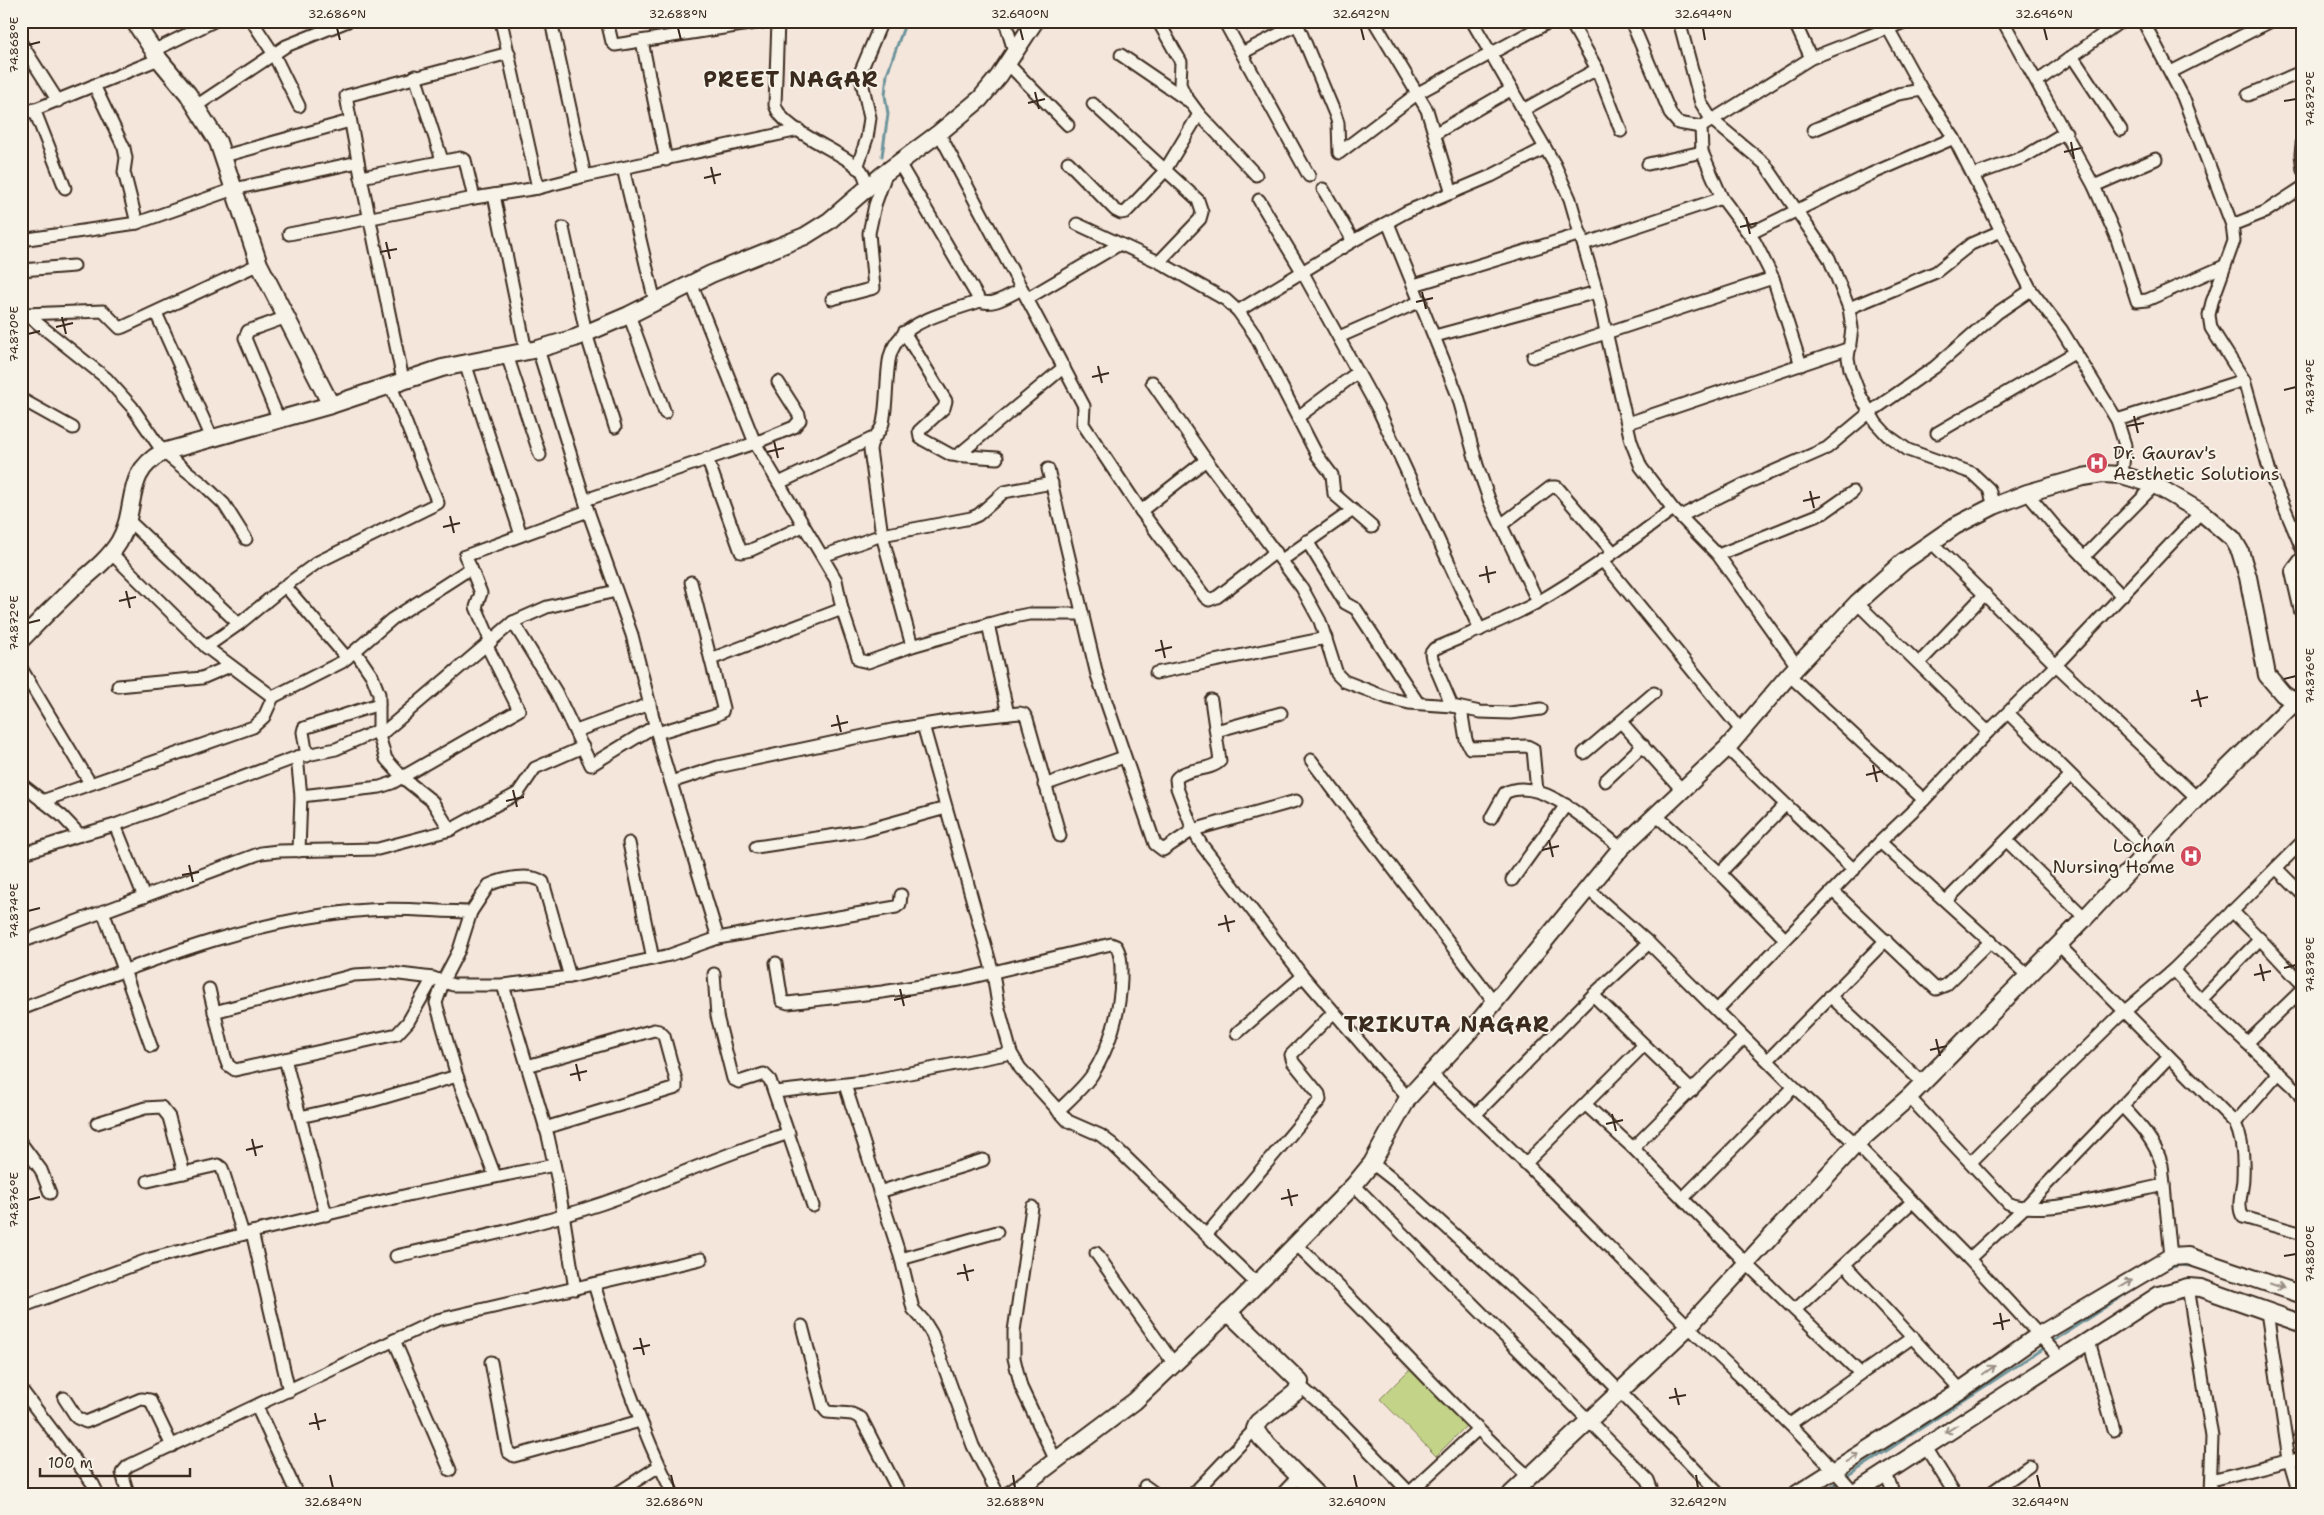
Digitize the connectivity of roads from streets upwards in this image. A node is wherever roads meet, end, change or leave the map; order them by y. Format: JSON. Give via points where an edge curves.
{"nodes":[{"id":1,"x":134,"y":21,"type":"edge"},
{"id":2,"x":214,"y":21,"type":"edge"},
{"id":3,"x":252,"y":21,"type":"edge"},
{"id":4,"x":348,"y":21,"type":"edge"},
{"id":5,"x":501,"y":21,"type":"edge"},
{"id":6,"x":551,"y":21,"type":"edge"},
{"id":7,"x":607,"y":21,"type":"edge"},
{"id":8,"x":768,"y":21,"type":"edge"},
{"id":9,"x":778,"y":21,"type":"edge"},
{"id":10,"x":882,"y":21,"type":"edge"},
{"id":11,"x":1005,"y":21,"type":"edge"},
{"id":12,"x":1035,"y":21,"type":"edge"},
{"id":13,"x":1158,"y":21,"type":"edge"},
{"id":14,"x":1224,"y":21,"type":"edge"},
{"id":15,"x":1374,"y":21,"type":"edge"},
{"id":16,"x":1472,"y":21,"type":"edge"},
{"id":17,"x":1551,"y":21,"type":"edge"},
{"id":18,"x":1570,"y":21,"type":"edge"},
{"id":19,"x":1631,"y":21,"type":"edge"},
{"id":20,"x":1679,"y":21,"type":"edge"},
{"id":21,"x":1794,"y":21,"type":"edge"},
{"id":22,"x":1907,"y":21,"type":"edge"},
{"id":23,"x":2003,"y":21,"type":"edge"},
{"id":24,"x":2143,"y":21,"type":"edge"},
{"id":25,"x":2271,"y":21,"type":"edge"},
{"id":26,"x":1297,"y":23,"type":"edge"},
{"id":27,"x":2114,"y":23,"type":"edge"},
{"id":28,"x":1886,"y":26,"type":"edge"},
{"id":29,"x":642,"y":41,"type":"junction"},
{"id":30,"x":21,"y":43,"type":"edge"},
{"id":31,"x":509,"y":53,"type":"junction"},
{"id":32,"x":1242,"y":53,"type":"junction"},
{"id":33,"x":1492,"y":53,"type":"junction"},
{"id":34,"x":273,"y":54,"type":"junction"},
{"id":35,"x":1121,"y":54,"type":"dead end"},
{"id":36,"x":156,"y":55,"type":"junction"},
{"id":37,"x":2072,"y":56,"type":"junction"},
{"id":38,"x":1010,"y":57,"type":"junction"},
{"id":39,"x":1811,"y":58,"type":"junction"},
{"id":40,"x":1597,"y":69,"type":"junction"},
{"id":41,"x":2303,"y":71,"type":"edge"},
{"id":42,"x":2171,"y":72,"type":"junction"},
{"id":43,"x":415,"y":76,"type":"junction"},
{"id":44,"x":2038,"y":81,"type":"junction"},
{"id":45,"x":94,"y":85,"type":"junction"},
{"id":46,"x":1512,"y":89,"type":"junction"},
{"id":47,"x":1922,"y":90,"type":"junction"},
{"id":48,"x":1418,"y":93,"type":"junction"},
{"id":49,"x":2248,"y":96,"type":"dead end"},
{"id":50,"x":58,"y":101,"type":"junction"},
{"id":51,"x":1190,"y":102,"type":"junction"},
{"id":52,"x":1093,"y":104,"type":"dead end"},
{"id":53,"x":196,"y":106,"type":"junction"},
{"id":54,"x":299,"y":106,"type":"dead end"},
{"id":55,"x":34,"y":110,"type":"junction"},
{"id":56,"x":1523,"y":110,"type":"junction"},
{"id":57,"x":1199,"y":114,"type":"junction"},
{"id":58,"x":21,"y":115,"type":"edge"},
{"id":59,"x":1711,"y":119,"type":"junction"},
{"id":60,"x":350,"y":121,"type":"junction"},
{"id":61,"x":1068,"y":125,"type":"dead end"},
{"id":62,"x":1701,"y":127,"type":"junction"},
{"id":63,"x":800,"y":130,"type":"junction"},
{"id":64,"x":1813,"y":130,"type":"dead end"},
{"id":65,"x":2121,"y":130,"type":"dead end"},
{"id":66,"x":1621,"y":131,"type":"dead end"},
{"id":67,"x":2066,"y":132,"type":"junction"},
{"id":68,"x":939,"y":133,"type":"junction"},
{"id":69,"x":1436,"y":133,"type":"junction"},
{"id":70,"x":2303,"y":136,"type":"edge"},
{"id":71,"x":1954,"y":138,"type":"junction"},
{"id":72,"x":1545,"y":148,"type":"junction"},
{"id":73,"x":1702,"y":152,"type":"junction"},
{"id":74,"x":224,"y":156,"type":"junction"},
{"id":75,"x":2156,"y":159,"type":"dead end"},
{"id":76,"x":442,"y":160,"type":"junction"},
{"id":77,"x":666,"y":160,"type":"junction"},
{"id":78,"x":358,"y":162,"type":"junction"},
{"id":79,"x":1068,"y":162,"type":"dead end"},
{"id":80,"x":1648,"y":164,"type":"dead end"},
{"id":81,"x":623,"y":168,"type":"junction"},
{"id":82,"x":857,"y":168,"type":"junction"},
{"id":83,"x":2303,"y":170,"type":"edge"},
{"id":84,"x":1164,"y":172,"type":"junction"},
{"id":85,"x":1256,"y":175,"type":"dead end"},
{"id":86,"x":585,"y":176,"type":"junction"},
{"id":87,"x":882,"y":176,"type":"junction"},
{"id":88,"x":1309,"y":176,"type":"dead end"},
{"id":89,"x":1974,"y":176,"type":"junction"},
{"id":90,"x":361,"y":177,"type":"junction"},
{"id":91,"x":2094,"y":186,"type":"junction"},
{"id":92,"x":2303,"y":187,"type":"edge"},
{"id":93,"x":65,"y":188,"type":"dead end"},
{"id":94,"x":538,"y":188,"type":"junction"},
{"id":95,"x":1323,"y":189,"type":"dead end"},
{"id":96,"x":234,"y":190,"type":"junction"},
{"id":97,"x":1452,"y":193,"type":"junction"},
{"id":98,"x":494,"y":195,"type":"junction"},
{"id":99,"x":474,"y":198,"type":"junction"},
{"id":100,"x":1722,"y":198,"type":"junction"},
{"id":101,"x":1259,"y":200,"type":"dead end"},
{"id":102,"x":1796,"y":210,"type":"junction"},
{"id":103,"x":371,"y":218,"type":"junction"},
{"id":104,"x":136,"y":223,"type":"junction"},
{"id":105,"x":1388,"y":223,"type":"junction"},
{"id":106,"x":1077,"y":224,"type":"dead end"},
{"id":107,"x":2232,"y":224,"type":"junction"},
{"id":108,"x":563,"y":228,"type":"dead end"},
{"id":109,"x":2001,"y":230,"type":"junction"},
{"id":110,"x":289,"y":234,"type":"dead end"},
{"id":111,"x":1750,"y":234,"type":"junction"},
{"id":112,"x":1582,"y":239,"type":"junction"},
{"id":113,"x":21,"y":240,"type":"edge"},
{"id":114,"x":1353,"y":241,"type":"junction"},
{"id":115,"x":1120,"y":244,"type":"junction"},
{"id":116,"x":1160,"y":262,"type":"junction"},
{"id":117,"x":259,"y":264,"type":"junction"},
{"id":118,"x":74,"y":266,"type":"dead end"},
{"id":119,"x":2224,"y":266,"type":"junction"},
{"id":120,"x":21,"y":270,"type":"edge"},
{"id":121,"x":1303,"y":273,"type":"junction"},
{"id":122,"x":1772,"y":278,"type":"junction"},
{"id":123,"x":691,"y":283,"type":"junction"},
{"id":124,"x":1414,"y":285,"type":"junction"},
{"id":125,"x":2031,"y":290,"type":"junction"},
{"id":126,"x":1596,"y":292,"type":"junction"},
{"id":127,"x":1025,"y":294,"type":"junction"},
{"id":128,"x":832,"y":299,"type":"dead end"},
{"id":129,"x":980,"y":301,"type":"junction"},
{"id":130,"x":655,"y":302,"type":"junction"},
{"id":131,"x":1421,"y":302,"type":"junction"},
{"id":132,"x":1849,"y":308,"type":"junction"},
{"id":133,"x":1238,"y":311,"type":"junction"},
{"id":134,"x":156,"y":313,"type":"junction"},
{"id":135,"x":23,"y":314,"type":"edge"},
{"id":136,"x":629,"y":315,"type":"junction"},
{"id":137,"x":284,"y":318,"type":"junction"},
{"id":138,"x":904,"y":332,"type":"junction"},
{"id":139,"x":586,"y":333,"type":"junction"},
{"id":140,"x":1606,"y":333,"type":"junction"},
{"id":141,"x":1435,"y":336,"type":"junction"},
{"id":142,"x":1339,"y":337,"type":"junction"},
{"id":143,"x":1850,"y":348,"type":"junction"},
{"id":144,"x":532,"y":350,"type":"junction"},
{"id":145,"x":2076,"y":352,"type":"junction"},
{"id":146,"x":507,"y":355,"type":"junction"},
{"id":147,"x":1533,"y":357,"type":"dead end"},
{"id":148,"x":465,"y":363,"type":"junction"},
{"id":149,"x":1801,"y":365,"type":"junction"},
{"id":150,"x":1064,"y":367,"type":"junction"},
{"id":151,"x":1358,"y":372,"type":"junction"},
{"id":152,"x":2244,"y":380,"type":"junction"},
{"id":153,"x":778,"y":382,"type":"dead end"},
{"id":154,"x":1152,"y":382,"type":"dead end"},
{"id":155,"x":397,"y":383,"type":"junction"},
{"id":156,"x":21,"y":399,"type":"edge"},
{"id":157,"x":331,"y":405,"type":"junction"},
{"id":158,"x":664,"y":413,"type":"dead end"},
{"id":159,"x":1869,"y":413,"type":"junction"},
{"id":160,"x":1298,"y":417,"type":"junction"},
{"id":161,"x":279,"y":420,"type":"junction"},
{"id":162,"x":2117,"y":420,"type":"junction"},
{"id":163,"x":1628,"y":423,"type":"junction"},
{"id":164,"x":615,"y":427,"type":"dead end"},
{"id":165,"x":73,"y":428,"type":"dead end"},
{"id":166,"x":1937,"y":433,"type":"dead end"},
{"id":167,"x":212,"y":438,"type":"junction"},
{"id":168,"x":871,"y":439,"type":"junction"},
{"id":169,"x":755,"y":443,"type":"junction"},
{"id":170,"x":163,"y":452,"type":"junction"},
{"id":171,"x":540,"y":455,"type":"dead end"},
{"id":172,"x":957,"y":456,"type":"junction"},
{"id":173,"x":707,"y":458,"type":"junction"},
{"id":174,"x":997,"y":458,"type":"dead end"},
{"id":175,"x":1206,"y":460,"type":"junction"},
{"id":176,"x":1048,"y":469,"type":"dead end"},
{"id":177,"x":2122,"y":474,"type":"junction"},
{"id":178,"x":779,"y":483,"type":"junction"},
{"id":179,"x":1052,"y":483,"type":"junction"},
{"id":180,"x":2155,"y":485,"type":"junction"},
{"id":181,"x":1853,"y":492,"type":"dead end"},
{"id":182,"x":2027,"y":493,"type":"junction"},
{"id":183,"x":585,"y":500,"type":"junction"},
{"id":184,"x":1994,"y":506,"type":"junction"},
{"id":185,"x":1353,"y":510,"type":"junction"},
{"id":186,"x":588,"y":511,"type":"junction"},
{"id":187,"x":1141,"y":511,"type":"junction"},
{"id":188,"x":2201,"y":512,"type":"junction"},
{"id":189,"x":1677,"y":513,"type":"junction"},
{"id":190,"x":128,"y":520,"type":"junction"},
{"id":191,"x":1501,"y":525,"type":"junction"},
{"id":192,"x":803,"y":526,"type":"junction"},
{"id":193,"x":1372,"y":527,"type":"dead end"},
{"id":194,"x":521,"y":535,"type":"junction"},
{"id":195,"x":882,"y":535,"type":"junction"},
{"id":196,"x":246,"y":539,"type":"dead end"},
{"id":197,"x":1307,"y":541,"type":"junction"},
{"id":198,"x":1931,"y":542,"type":"junction"},
{"id":199,"x":2303,"y":551,"type":"edge"},
{"id":200,"x":1613,"y":552,"type":"junction"},
{"id":201,"x":111,"y":553,"type":"junction"},
{"id":202,"x":1718,"y":555,"type":"junction"},
{"id":203,"x":823,"y":556,"type":"junction"},
{"id":204,"x":1279,"y":556,"type":"junction"},
{"id":205,"x":2084,"y":557,"type":"junction"},
{"id":206,"x":1602,"y":560,"type":"junction"},
{"id":207,"x":2303,"y":560,"type":"edge"},
{"id":208,"x":471,"y":568,"type":"junction"},
{"id":209,"x":691,"y":582,"type":"dead end"},
{"id":210,"x":284,"y":586,"type":"junction"},
{"id":211,"x":616,"y":591,"type":"junction"},
{"id":212,"x":1985,"y":594,"type":"junction"},
{"id":213,"x":2122,"y":596,"type":"junction"},
{"id":214,"x":1538,"y":602,"type":"junction"},
{"id":215,"x":1857,"y":603,"type":"junction"},
{"id":216,"x":842,"y":609,"type":"junction"},
{"id":217,"x":2303,"y":611,"type":"edge"},
{"id":218,"x":1083,"y":614,"type":"junction"},
{"id":219,"x":513,"y":622,"type":"junction"},
{"id":220,"x":240,"y":624,"type":"junction"},
{"id":221,"x":988,"y":624,"type":"junction"},
{"id":222,"x":1480,"y":630,"type":"junction"},
{"id":223,"x":1326,"y":638,"type":"junction"},
{"id":224,"x":21,"y":640,"type":"edge"},
{"id":225,"x":489,"y":644,"type":"junction"},
{"id":226,"x":912,"y":646,"type":"junction"},
{"id":227,"x":206,"y":647,"type":"junction"},
{"id":228,"x":351,"y":654,"type":"junction"},
{"id":229,"x":711,"y":659,"type":"junction"},
{"id":230,"x":1919,"y":663,"type":"junction"},
{"id":231,"x":2056,"y":665,"type":"junction"},
{"id":232,"x":230,"y":666,"type":"junction"},
{"id":233,"x":21,"y":668,"type":"edge"},
{"id":234,"x":1793,"y":671,"type":"junction"},
{"id":235,"x":1156,"y":673,"type":"dead end"},
{"id":236,"x":118,"y":686,"type":"dead end"},
{"id":237,"x":1654,"y":693,"type":"dead end"},
{"id":238,"x":273,"y":697,"type":"junction"},
{"id":239,"x":1211,"y":700,"type":"dead end"},
{"id":240,"x":2300,"y":701,"type":"edge"},
{"id":241,"x":379,"y":704,"type":"junction"},
{"id":242,"x":650,"y":704,"type":"junction"},
{"id":243,"x":1418,"y":704,"type":"junction"},
{"id":244,"x":1457,"y":707,"type":"junction"},
{"id":245,"x":1541,"y":708,"type":"dead end"},
{"id":246,"x":1281,"y":713,"type":"dead end"},
{"id":247,"x":2008,"y":713,"type":"junction"},
{"id":248,"x":1008,"y":714,"type":"junction"},
{"id":249,"x":1621,"y":722,"type":"junction"},
{"id":250,"x":923,"y":725,"type":"junction"},
{"id":251,"x":656,"y":729,"type":"junction"},
{"id":252,"x":1741,"y":730,"type":"junction"},
{"id":253,"x":576,"y":731,"type":"junction"},
{"id":254,"x":1216,"y":731,"type":"junction"},
{"id":255,"x":1988,"y":732,"type":"junction"},
{"id":256,"x":379,"y":733,"type":"junction"},
{"id":257,"x":1643,"y":745,"type":"junction"},
{"id":258,"x":583,"y":748,"type":"junction"},
{"id":259,"x":1727,"y":748,"type":"junction"},
{"id":260,"x":1584,"y":753,"type":"dead end"},
{"id":261,"x":302,"y":756,"type":"junction"},
{"id":262,"x":1124,"y":757,"type":"junction"},
{"id":263,"x":1311,"y":760,"type":"dead end"},
{"id":264,"x":2070,"y":776,"type":"junction"},
{"id":265,"x":403,"y":778,"type":"junction"},
{"id":266,"x":1605,"y":781,"type":"dead end"},
{"id":267,"x":671,"y":782,"type":"junction"},
{"id":268,"x":90,"y":783,"type":"junction"},
{"id":269,"x":21,"y":784,"type":"edge"},
{"id":270,"x":1044,"y":785,"type":"junction"},
{"id":271,"x":1536,"y":790,"type":"junction"},
{"id":272,"x":1683,"y":791,"type":"junction"},
{"id":273,"x":301,"y":796,"type":"junction"},
{"id":274,"x":2197,"y":798,"type":"junction"},
{"id":275,"x":1924,"y":800,"type":"junction"},
{"id":276,"x":42,"y":801,"type":"junction"},
{"id":277,"x":1296,"y":801,"type":"dead end"},
{"id":278,"x":1566,"y":805,"type":"junction"},
{"id":279,"x":1785,"y":805,"type":"junction"},
{"id":280,"x":946,"y":808,"type":"junction"},
{"id":281,"x":1657,"y":816,"type":"junction"},
{"id":282,"x":1491,"y":818,"type":"dead end"},
{"id":283,"x":115,"y":825,"type":"junction"},
{"id":284,"x":450,"y":830,"type":"junction"},
{"id":285,"x":1193,"y":830,"type":"junction"},
{"id":286,"x":80,"y":835,"type":"junction"},
{"id":287,"x":1060,"y":836,"type":"dead end"},
{"id":288,"x":2007,"y":841,"type":"junction"},
{"id":289,"x":2303,"y":841,"type":"edge"},
{"id":290,"x":1880,"y":842,"type":"junction"},
{"id":291,"x":629,"y":844,"type":"dead end"},
{"id":292,"x":756,"y":847,"type":"dead end"},
{"id":293,"x":1621,"y":848,"type":"junction"},
{"id":294,"x":2147,"y":850,"type":"junction"},
{"id":295,"x":299,"y":851,"type":"junction"},
{"id":296,"x":21,"y":854,"type":"edge"},
{"id":297,"x":2276,"y":868,"type":"junction"},
{"id":298,"x":1854,"y":870,"type":"junction"},
{"id":299,"x":1720,"y":873,"type":"junction"},
{"id":300,"x":1512,"y":880,"type":"dead end"},
{"id":301,"x":1588,"y":889,"type":"junction"},
{"id":302,"x":1833,"y":891,"type":"junction"},
{"id":303,"x":901,"y":895,"type":"dead end"},
{"id":304,"x":2303,"y":895,"type":"edge"},
{"id":305,"x":144,"y":897,"type":"junction"},
{"id":306,"x":1947,"y":900,"type":"junction"},
{"id":307,"x":103,"y":911,"type":"junction"},
{"id":308,"x":2232,"y":911,"type":"junction"},
{"id":309,"x":471,"y":912,"type":"junction"},
{"id":310,"x":2085,"y":918,"type":"junction"},
{"id":311,"x":718,"y":938,"type":"junction"},
{"id":312,"x":1785,"y":939,"type":"junction"},
{"id":313,"x":2260,"y":939,"type":"junction"},
{"id":314,"x":1886,"y":940,"type":"junction"},
{"id":315,"x":1991,"y":941,"type":"junction"},
{"id":316,"x":21,"y":942,"type":"edge"},
{"id":317,"x":1649,"y":943,"type":"junction"},
{"id":318,"x":2058,"y":944,"type":"junction"},
{"id":319,"x":652,"y":959,"type":"junction"},
{"id":320,"x":776,"y":963,"type":"dead end"},
{"id":321,"x":2173,"y":970,"type":"junction"},
{"id":322,"x":125,"y":971,"type":"junction"},
{"id":323,"x":993,"y":973,"type":"junction"},
{"id":324,"x":714,"y":974,"type":"dead end"},
{"id":325,"x":2027,"y":975,"type":"junction"},
{"id":326,"x":1303,"y":976,"type":"junction"},
{"id":327,"x":570,"y":977,"type":"junction"},
{"id":328,"x":438,"y":980,"type":"junction"},
{"id":329,"x":503,"y":985,"type":"junction"},
{"id":330,"x":2303,"y":985,"type":"edge"},
{"id":331,"x":209,"y":989,"type":"dead end"},
{"id":332,"x":2303,"y":989,"type":"edge"},
{"id":333,"x":1593,"y":995,"type":"junction"},
{"id":334,"x":1830,"y":996,"type":"junction"},
{"id":335,"x":2201,"y":1000,"type":"junction"},
{"id":336,"x":1495,"y":1002,"type":"junction"},
{"id":337,"x":21,"y":1009,"type":"edge"},
{"id":338,"x":1717,"y":1010,"type":"junction"},
{"id":339,"x":2126,"y":1011,"type":"junction"},
{"id":340,"x":214,"y":1012,"type":"junction"},
{"id":341,"x":1333,"y":1013,"type":"junction"},
{"id":342,"x":1237,"y":1033,"type":"dead end"},
{"id":343,"x":1744,"y":1038,"type":"junction"},
{"id":344,"x":2247,"y":1043,"type":"junction"},
{"id":345,"x":1644,"y":1045,"type":"junction"},
{"id":346,"x":151,"y":1046,"type":"dead end"},
{"id":347,"x":1011,"y":1053,"type":"junction"},
{"id":348,"x":2169,"y":1057,"type":"junction"},
{"id":349,"x":285,"y":1058,"type":"junction"},
{"id":350,"x":1768,"y":1060,"type":"junction"},
{"id":351,"x":527,"y":1066,"type":"junction"},
{"id":352,"x":1430,"y":1073,"type":"junction"},
{"id":353,"x":2278,"y":1074,"type":"junction"},
{"id":354,"x":457,"y":1076,"type":"junction"},
{"id":355,"x":1922,"y":1082,"type":"junction"},
{"id":356,"x":845,"y":1085,"type":"junction"},
{"id":357,"x":2299,"y":1085,"type":"edge"},
{"id":358,"x":1794,"y":1087,"type":"junction"},
{"id":359,"x":1692,"y":1091,"type":"junction"},
{"id":360,"x":775,"y":1092,"type":"junction"},
{"id":361,"x":1908,"y":1097,"type":"junction"},
{"id":362,"x":1408,"y":1098,"type":"junction"},
{"id":363,"x":2303,"y":1100,"type":"edge"},
{"id":364,"x":1586,"y":1105,"type":"junction"},
{"id":365,"x":2123,"y":1107,"type":"junction"},
{"id":366,"x":1058,"y":1111,"type":"junction"},
{"id":367,"x":1476,"y":1114,"type":"junction"},
{"id":368,"x":300,"y":1118,"type":"junction"},
{"id":369,"x":97,"y":1123,"type":"dead end"},
{"id":370,"x":2234,"y":1123,"type":"junction"},
{"id":371,"x":545,"y":1128,"type":"junction"},
{"id":372,"x":789,"y":1133,"type":"junction"},
{"id":373,"x":21,"y":1143,"type":"edge"},
{"id":374,"x":1856,"y":1144,"type":"junction"},
{"id":375,"x":1633,"y":1148,"type":"junction"},
{"id":376,"x":983,"y":1160,"type":"dead end"},
{"id":377,"x":1972,"y":1162,"type":"junction"},
{"id":378,"x":1372,"y":1163,"type":"junction"},
{"id":379,"x":1525,"y":1164,"type":"junction"},
{"id":380,"x":554,"y":1165,"type":"junction"},
{"id":381,"x":184,"y":1173,"type":"junction"},
{"id":382,"x":495,"y":1176,"type":"junction"},
{"id":383,"x":148,"y":1181,"type":"dead end"},
{"id":384,"x":1354,"y":1185,"type":"junction"},
{"id":385,"x":2164,"y":1185,"type":"junction"},
{"id":386,"x":879,"y":1192,"type":"junction"},
{"id":387,"x":50,"y":1193,"type":"dead end"},
{"id":388,"x":1683,"y":1198,"type":"junction"},
{"id":389,"x":1912,"y":1202,"type":"junction"},
{"id":390,"x":813,"y":1206,"type":"dead end"},
{"id":391,"x":1032,"y":1207,"type":"dead end"},
{"id":392,"x":2024,"y":1208,"type":"junction"},
{"id":393,"x":565,"y":1214,"type":"junction"},
{"id":394,"x":326,"y":1215,"type":"junction"},
{"id":395,"x":997,"y":1232,"type":"dead end"},
{"id":396,"x":247,"y":1233,"type":"junction"},
{"id":397,"x":1207,"y":1234,"type":"junction"},
{"id":398,"x":2303,"y":1234,"type":"edge"},
{"id":399,"x":1295,"y":1243,"type":"junction"},
{"id":400,"x":1096,"y":1253,"type":"dead end"},
{"id":401,"x":396,"y":1256,"type":"dead end"},
{"id":402,"x":2171,"y":1257,"type":"junction"},
{"id":403,"x":701,"y":1258,"type":"dead end"},
{"id":404,"x":901,"y":1259,"type":"junction"},
{"id":405,"x":1968,"y":1259,"type":"junction"},
{"id":406,"x":1746,"y":1263,"type":"junction"},
{"id":407,"x":1845,"y":1265,"type":"junction"},
{"id":408,"x":2225,"y":1281,"type":"junction"},
{"id":409,"x":1256,"y":1283,"type":"junction"},
{"id":410,"x":594,"y":1284,"type":"junction"},
{"id":411,"x":2188,"y":1286,"type":"junction"},
{"id":412,"x":575,"y":1288,"type":"junction"},
{"id":413,"x":2303,"y":1295,"type":"edge"},
{"id":414,"x":21,"y":1306,"type":"edge"},
{"id":415,"x":1795,"y":1310,"type":"junction"},
{"id":416,"x":1228,"y":1312,"type":"junction"},
{"id":417,"x":2267,"y":1312,"type":"junction"},
{"id":418,"x":2303,"y":1324,"type":"edge"},
{"id":419,"x":802,"y":1326,"type":"dead end"},
{"id":420,"x":1688,"y":1326,"type":"junction"},
{"id":421,"x":1913,"y":1337,"type":"junction"},
{"id":422,"x":2042,"y":1339,"type":"junction"},
{"id":423,"x":394,"y":1340,"type":"junction"},
{"id":424,"x":2089,"y":1341,"type":"junction"},
{"id":425,"x":2059,"y":1357,"type":"junction"},
{"id":426,"x":491,"y":1362,"type":"dead end"},
{"id":427,"x":1174,"y":1364,"type":"junction"},
{"id":428,"x":1860,"y":1373,"type":"junction"},
{"id":429,"x":1300,"y":1386,"type":"junction"},
{"id":430,"x":21,"y":1389,"type":"edge"},
{"id":431,"x":1961,"y":1390,"type":"junction"},
{"id":432,"x":289,"y":1391,"type":"junction"},
{"id":433,"x":1619,"y":1391,"type":"junction"},
{"id":434,"x":64,"y":1398,"type":"dead end"},
{"id":435,"x":257,"y":1407,"type":"junction"},
{"id":436,"x":640,"y":1421,"type":"junction"},
{"id":437,"x":1590,"y":1421,"type":"junction"},
{"id":438,"x":1790,"y":1424,"type":"junction"},
{"id":439,"x":1255,"y":1429,"type":"junction"},
{"id":440,"x":1477,"y":1430,"type":"junction"},
{"id":441,"x":2114,"y":1430,"type":"dead end"},
{"id":442,"x":172,"y":1446,"type":"junction"},
{"id":443,"x":1925,"y":1446,"type":"junction"},
{"id":444,"x":2303,"y":1457,"type":"edge"},
{"id":445,"x":2289,"y":1460,"type":"junction"},
{"id":446,"x":1056,"y":1461,"type":"junction"},
{"id":447,"x":659,"y":1466,"type":"junction"},
{"id":448,"x":2029,"y":1466,"type":"dead end"},
{"id":449,"x":450,"y":1470,"type":"dead end"},
{"id":450,"x":1836,"y":1472,"type":"junction"},
{"id":451,"x":1886,"y":1474,"type":"junction"},
{"id":452,"x":1298,"y":1477,"type":"junction"},
{"id":453,"x":1529,"y":1477,"type":"junction"},
{"id":454,"x":2211,"y":1480,"type":"junction"},
{"id":455,"x":1145,"y":1486,"type":"dead end"},
{"id":456,"x":1030,"y":1488,"type":"edge"},
{"id":457,"x":1852,"y":1491,"type":"edge"},
{"id":458,"x":1409,"y":1493,"type":"edge"},
{"id":459,"x":92,"y":1494,"type":"edge"},
{"id":460,"x":128,"y":1494,"type":"edge"},
{"id":461,"x":297,"y":1494,"type":"edge"},
{"id":462,"x":616,"y":1494,"type":"edge"},
{"id":463,"x":673,"y":1494,"type":"edge"},
{"id":464,"x":900,"y":1494,"type":"edge"},
{"id":465,"x":998,"y":1494,"type":"edge"},
{"id":466,"x":1011,"y":1494,"type":"edge"},
{"id":467,"x":1156,"y":1494,"type":"edge"},
{"id":468,"x":1193,"y":1494,"type":"edge"},
{"id":469,"x":1282,"y":1494,"type":"edge"},
{"id":470,"x":1316,"y":1494,"type":"edge"},
{"id":471,"x":1511,"y":1494,"type":"edge"},
{"id":472,"x":1649,"y":1494,"type":"edge"},
{"id":473,"x":1719,"y":1494,"type":"edge"},
{"id":474,"x":1797,"y":1494,"type":"edge"},
{"id":475,"x":1894,"y":1494,"type":"edge"},
{"id":476,"x":1955,"y":1494,"type":"edge"},
{"id":477,"x":1990,"y":1494,"type":"edge"},
{"id":478,"x":2210,"y":1494,"type":"edge"},
{"id":479,"x":2299,"y":1494,"type":"edge"}],
"edges":[{"from":1,"to":36,"type":"street"},
{"from":2,"to":36,"type":"street"},
{"from":3,"to":34,"type":"street"},
{"from":4,"to":34,"type":"street"},
{"from":5,"to":31,"type":"street"},
{"from":6,"to":86,"type":"street"},
{"from":7,"to":29,"type":"street","via":[[615,45]]},
{"from":8,"to":29,"type":"street"},
{"from":9,"to":63,"type":"street","via":[[775,105],[781,116]]},
{"from":10,"to":82,"type":"street","via":[[860,73],[870,118]]},
{"from":11,"to":38,"type":"street"},
{"from":12,"to":38,"type":"street"},
{"from":13,"to":51,"type":"street","via":[[1181,62],[1180,84]]},
{"from":14,"to":32,"type":"street"},
{"from":15,"to":48,"type":"street"},
{"from":16,"to":33,"type":"street"},
{"from":17,"to":33,"type":"street"},
{"from":18,"to":40,"type":"street"},
{"from":19,"to":62,"type":"street","via":[[1672,115],[1678,123]]},
{"from":20,"to":59,"type":"street","via":[[1701,103]]},
{"from":21,"to":39,"type":"street"},
{"from":22,"to":28,"type":"street"},
{"from":23,"to":44,"type":"street"},
{"from":24,"to":42,"type":"street"},
{"from":25,"to":42,"type":"street"},
{"from":26,"to":32,"type":"street"},
{"from":26,"to":48,"type":"street","via":[[1335,114],[1339,153]]},
{"from":27,"to":37,"type":"street"},
{"from":28,"to":39,"type":"street"},
{"from":28,"to":47,"type":"street"},
{"from":29,"to":77,"type":"street"},
{"from":30,"to":50,"type":"street"},
{"from":31,"to":43,"type":"street"},
{"from":31,"to":94,"type":"street"},
{"from":32,"to":88,"type":"street"},
{"from":33,"to":46,"type":"street"},
{"from":33,"to":48,"type":"street"},
{"from":34,"to":53,"type":"street"},
{"from":34,"to":54,"type":"street"},
{"from":35,"to":51,"type":"street"},
{"from":36,"to":45,"type":"street"},
{"from":36,"to":53,"type":"street"},
{"from":37,"to":44,"type":"street"},
{"from":37,"to":65,"type":"street"},
{"from":38,"to":61,"type":"street"},
{"from":38,"to":68,"type":"street","via":[[980,99]]},
{"from":39,"to":59,"type":"street"},
{"from":40,"to":56,"type":"street"},
{"from":40,"to":66,"type":"street"},
{"from":41,"to":49,"type":"street"},
{"from":42,"to":107,"type":"street"},
{"from":43,"to":60,"type":"street","via":[[346,96]]},
{"from":43,"to":76,"type":"street"},
{"from":44,"to":67,"type":"street"},
{"from":45,"to":50,"type":"street"},
{"from":45,"to":104,"type":"street","via":[[124,148],[125,178]]},
{"from":46,"to":56,"type":"street"},
{"from":46,"to":69,"type":"street"},
{"from":47,"to":64,"type":"street","via":[[1898,94]]},
{"from":47,"to":71,"type":"street"},
{"from":48,"to":69,"type":"street"},
{"from":50,"to":55,"type":"street"},
{"from":51,"to":57,"type":"street"},
{"from":52,"to":84,"type":"street"},
{"from":53,"to":74,"type":"street"},
{"from":55,"to":58,"type":"street"},
{"from":55,"to":93,"type":"street"},
{"from":56,"to":72,"type":"street"},
{"from":57,"to":84,"type":"street"},
{"from":57,"to":85,"type":"street"},
{"from":59,"to":62,"type":"street"},
{"from":59,"to":102,"type":"street","via":[[1766,164]]},
{"from":60,"to":74,"type":"street"},
{"from":60,"to":78,"type":"street"},
{"from":62,"to":73,"type":"street"},
{"from":63,"to":77,"type":"street"},
{"from":63,"to":82,"type":"street"},
{"from":67,"to":89,"type":"street","via":[[2024,157]]},
{"from":67,"to":91,"type":"street"},
{"from":68,"to":87,"type":"street"},
{"from":68,"to":127,"type":"street"},
{"from":69,"to":97,"type":"street"},
{"from":70,"to":83,"type":"street"},
{"from":71,"to":89,"type":"street"},
{"from":71,"to":102,"type":"street"},
{"from":72,"to":97,"type":"street"},
{"from":72,"to":112,"type":"street","via":[[1562,181]]},
{"from":73,"to":80,"type":"street"},
{"from":73,"to":100,"type":"street"},
{"from":74,"to":96,"type":"street"},
{"from":75,"to":91,"type":"street"},
{"from":76,"to":90,"type":"street"},
{"from":76,"to":99,"type":"street","via":[[465,160]]},
{"from":77,"to":81,"type":"street"},
{"from":78,"to":90,"type":"street"},
{"from":78,"to":96,"type":"street"},
{"from":79,"to":84,"type":"street","via":[[1121,213],[1130,209]]},
{"from":81,"to":86,"type":"street"},
{"from":81,"to":130,"type":"street"},
{"from":82,"to":87,"type":"street","via":[[865,176]]},
{"from":84,"to":116,"type":"street","via":[[1198,200],[1202,212],[1200,219]]},
{"from":86,"to":94,"type":"street"},
{"from":87,"to":123,"type":"street","via":[[829,221],[805,236]]},
{"from":87,"to":128,"type":"street","via":[[869,233],[874,288]]},
{"from":87,"to":129,"type":"street"},
{"from":89,"to":109,"type":"street"},
{"from":90,"to":103,"type":"street"},
{"from":91,"to":119,"type":"street","via":[[2117,239],[2137,301],[2147,300]]},
{"from":92,"to":107,"type":"street","via":[[2265,212]]},
{"from":94,"to":98,"type":"street"},
{"from":95,"to":114,"type":"street"},
{"from":96,"to":104,"type":"street"},
{"from":96,"to":117,"type":"street"},
{"from":97,"to":105,"type":"street","via":[[1420,205]]},
{"from":98,"to":99,"type":"street"},
{"from":98,"to":144,"type":"street"},
{"from":99,"to":103,"type":"street"},
{"from":100,"to":111,"type":"street"},
{"from":100,"to":112,"type":"street"},
{"from":101,"to":121,"type":"street"},
{"from":102,"to":111,"type":"street"},
{"from":102,"to":132,"type":"street","via":[[1828,258]]},
{"from":103,"to":110,"type":"street"},
{"from":103,"to":155,"type":"street"},
{"from":104,"to":113,"type":"street"},
{"from":105,"to":114,"type":"street"},
{"from":105,"to":124,"type":"street"},
{"from":106,"to":115,"type":"street"},
{"from":107,"to":119,"type":"street","via":[[2234,240]]},
{"from":108,"to":139,"type":"street"},
{"from":109,"to":125,"type":"street"},
{"from":109,"to":132,"type":"street","via":[[1971,244],[1936,272]]},
{"from":111,"to":122,"type":"street"},
{"from":112,"to":124,"type":"street"},
{"from":112,"to":126,"type":"street"},
{"from":114,"to":121,"type":"street"},
{"from":115,"to":116,"type":"street"},
{"from":115,"to":127,"type":"street"},
{"from":116,"to":133,"type":"street","via":[[1226,300]]},
{"from":117,"to":134,"type":"street"},
{"from":117,"to":137,"type":"street"},
{"from":118,"to":120,"type":"street"},
{"from":119,"to":152,"type":"street","via":[[2209,314],[2210,328]]},
{"from":121,"to":133,"type":"street"},
{"from":121,"to":142,"type":"street"},
{"from":122,"to":140,"type":"street"},
{"from":122,"to":149,"type":"street"},
{"from":123,"to":130,"type":"street"},
{"from":123,"to":169,"type":"street"},
{"from":124,"to":131,"type":"street"},
{"from":125,"to":145,"type":"street"},
{"from":125,"to":159,"type":"street","via":[[1997,313],[1930,371]]},
{"from":126,"to":140,"type":"street"},
{"from":126,"to":141,"type":"street"},
{"from":127,"to":129,"type":"street","via":[[986,304]]},
{"from":127,"to":150,"type":"street"},
{"from":129,"to":138,"type":"street"},
{"from":130,"to":136,"type":"street"},
{"from":131,"to":141,"type":"street"},
{"from":131,"to":142,"type":"street"},
{"from":132,"to":143,"type":"street"},
{"from":133,"to":160,"type":"street","via":[[1251,328]]},
{"from":134,"to":135,"type":"street","via":[[120,328],[103,311]]},
{"from":134,"to":167,"type":"street"},
{"from":135,"to":170,"type":"street","via":[[106,378],[132,407]]},
{"from":136,"to":139,"type":"street"},
{"from":136,"to":158,"type":"street"},
{"from":137,"to":157,"type":"street"},
{"from":137,"to":161,"type":"street","via":[[248,332],[245,338]]},
{"from":138,"to":168,"type":"street","via":[[891,351],[883,423]]},
{"from":138,"to":172,"type":"street","via":[[946,401],[944,408],[919,432],[920,438]]},
{"from":139,"to":144,"type":"street"},
{"from":139,"to":164,"type":"street"},
{"from":140,"to":147,"type":"street"},
{"from":140,"to":163,"type":"street"},
{"from":141,"to":191,"type":"street","via":[[1458,396],[1482,482]]},
{"from":142,"to":151,"type":"street"},
{"from":143,"to":149,"type":"street"},
{"from":143,"to":159,"type":"street","via":[[1850,369]]},
{"from":144,"to":146,"type":"street"},
{"from":144,"to":183,"type":"street"},
{"from":145,"to":162,"type":"street"},
{"from":145,"to":166,"type":"street"},
{"from":146,"to":148,"type":"street"},
{"from":146,"to":171,"type":"street"},
{"from":148,"to":155,"type":"street"},
{"from":148,"to":194,"type":"street"},
{"from":149,"to":163,"type":"street"},
{"from":150,"to":172,"type":"street"},
{"from":150,"to":187,"type":"street","via":[[1084,406],[1083,424]]},
{"from":151,"to":160,"type":"street"},
{"from":151,"to":222,"type":"street"},
{"from":152,"to":162,"type":"street"},
{"from":152,"to":199,"type":"street","via":[[2271,476]]},
{"from":153,"to":169,"type":"street","via":[[800,420],[794,427]]},
{"from":154,"to":175,"type":"street"},
{"from":155,"to":157,"type":"street"},
{"from":155,"to":210,"type":"street","via":[[438,503],[318,562]]},
{"from":156,"to":165,"type":"street"},
{"from":157,"to":161,"type":"street"},
{"from":159,"to":184,"type":"street","via":[[1887,435],[1908,450],[1972,473],[1989,489]]},
{"from":159,"to":189,"type":"street","via":[[1827,448]]},
{"from":160,"to":185,"type":"street","via":[[1332,475],[1334,494]]},
{"from":161,"to":167,"type":"street"},
{"from":162,"to":177,"type":"street","via":[[2125,445]]},
{"from":163,"to":189,"type":"street","via":[[1641,467]]},
{"from":167,"to":170,"type":"street"},
{"from":168,"to":178,"type":"street"},
{"from":168,"to":195,"type":"street"},
{"from":169,"to":173,"type":"street"},
{"from":169,"to":178,"type":"street"},
{"from":170,"to":190,"type":"street","via":[[138,474]]},
{"from":170,"to":196,"type":"street","via":[[215,494]]},
{"from":172,"to":174,"type":"street"},
{"from":173,"to":183,"type":"street"},
{"from":173,"to":192,"type":"street","via":[[741,552]]},
{"from":175,"to":187,"type":"street"},
{"from":175,"to":204,"type":"street"},
{"from":176,"to":179,"type":"street"},
{"from":177,"to":180,"type":"street"},
{"from":177,"to":182,"type":"street","via":[[2083,477]]},
{"from":178,"to":192,"type":"street"},
{"from":179,"to":195,"type":"street","via":[[1004,492],[971,518]]},
{"from":179,"to":218,"type":"street"},
{"from":180,"to":188,"type":"street"},
{"from":180,"to":205,"type":"street"},
{"from":181,"to":202,"type":"street","via":[[1823,513]]},
{"from":182,"to":184,"type":"street"},
{"from":182,"to":205,"type":"street"},
{"from":183,"to":186,"type":"street"},
{"from":184,"to":198,"type":"street"},
{"from":185,"to":193,"type":"street"},
{"from":185,"to":197,"type":"street"},
{"from":186,"to":194,"type":"street"},
{"from":186,"to":211,"type":"street"},
{"from":187,"to":204,"type":"street","via":[[1209,600]]},
{"from":188,"to":213,"type":"street"},
{"from":188,"to":240,"type":"street","via":[[2225,530],[2240,551],[2267,675],[2273,684]]},
{"from":189,"to":200,"type":"street"},
{"from":189,"to":202,"type":"street"},
{"from":190,"to":201,"type":"street"},
{"from":190,"to":220,"type":"street"},
{"from":191,"to":200,"type":"street","via":[[1551,487],[1557,487]]},
{"from":191,"to":214,"type":"street"},
{"from":192,"to":203,"type":"street"},
{"from":194,"to":208,"type":"street","via":[[465,556]]},
{"from":195,"to":203,"type":"street"},
{"from":195,"to":226,"type":"street"},
{"from":197,"to":204,"type":"street"},
{"from":197,"to":243,"type":"street","via":[[1345,603],[1356,609]]},
{"from":198,"to":212,"type":"street"},
{"from":198,"to":215,"type":"street"},
{"from":200,"to":206,"type":"street"},
{"from":201,"to":224,"type":"street"},
{"from":201,"to":227,"type":"street"},
{"from":202,"to":234,"type":"street"},
{"from":203,"to":216,"type":"street","via":[[836,580]]},
{"from":204,"to":223,"type":"street","via":[[1311,604]]},
{"from":205,"to":213,"type":"street"},
{"from":206,"to":214,"type":"street"},
{"from":206,"to":252,"type":"street"},
{"from":207,"to":217,"type":"street","via":[[2294,572]]},
{"from":208,"to":225,"type":"street","via":[[481,593],[476,607]]},
{"from":208,"to":228,"type":"street","via":[[392,619]]},
{"from":209,"to":229,"type":"street"},
{"from":210,"to":220,"type":"street"},
{"from":210,"to":228,"type":"street"},
{"from":211,"to":219,"type":"street","via":[[547,607]]},
{"from":211,"to":242,"type":"street","via":[[632,635]]},
{"from":212,"to":230,"type":"street"},
{"from":212,"to":231,"type":"street"},
{"from":213,"to":231,"type":"street"},
{"from":214,"to":222,"type":"street"},
{"from":215,"to":230,"type":"street"},
{"from":215,"to":234,"type":"street"},
{"from":216,"to":226,"type":"street","via":[[857,655],[863,663]]},
{"from":216,"to":229,"type":"street"},
{"from":218,"to":221,"type":"street","via":[[1029,614]]},
{"from":218,"to":262,"type":"street","via":[[1097,675]]},
{"from":219,"to":225,"type":"street"},
{"from":219,"to":253,"type":"street"},
{"from":220,"to":227,"type":"street"},
{"from":221,"to":226,"type":"street"},
{"from":221,"to":248,"type":"street"},
{"from":222,"to":244,"type":"street","via":[[1434,648],[1431,653]]},
{"from":223,"to":235,"type":"street"},
{"from":223,"to":243,"type":"street","via":[[1337,674],[1344,681],[1388,698]]},
{"from":225,"to":256,"type":"street"},
{"from":225,"to":265,"type":"street","via":[[519,710]]},
{"from":227,"to":232,"type":"street"},
{"from":228,"to":238,"type":"street","via":[[334,667]]},
{"from":228,"to":241,"type":"street","via":[[372,676]]},
{"from":229,"to":251,"type":"street","via":[[723,702],[722,712]]},
{"from":230,"to":255,"type":"street"},
{"from":231,"to":247,"type":"street"},
{"from":231,"to":274,"type":"street"},
{"from":232,"to":236,"type":"street","via":[[202,678]]},
{"from":232,"to":238,"type":"street"},
{"from":233,"to":268,"type":"street"},
{"from":234,"to":252,"type":"street"},
{"from":234,"to":275,"type":"street"},
{"from":237,"to":249,"type":"street"},
{"from":238,"to":268,"type":"street","via":[[264,717],[253,727]]},
{"from":239,"to":254,"type":"street"},
{"from":240,"to":274,"type":"street"},
{"from":241,"to":256,"type":"street"},
{"from":241,"to":261,"type":"street","via":[[304,728]]},
{"from":242,"to":251,"type":"street"},
{"from":242,"to":253,"type":"street"},
{"from":243,"to":244,"type":"street"},
{"from":244,"to":245,"type":"street","via":[[1496,713]]},
{"from":244,"to":271,"type":"street","via":[[1470,748],[1527,746],[1533,749]]},
{"from":246,"to":254,"type":"street"},
{"from":247,"to":255,"type":"street"},
{"from":247,"to":264,"type":"street"},
{"from":248,"to":250,"type":"street"},
{"from":248,"to":270,"type":"street","via":[[1024,714],[1027,719]]},
{"from":249,"to":257,"type":"street"},
{"from":249,"to":260,"type":"street"},
{"from":250,"to":267,"type":"street","via":[[718,767]]},
{"from":250,"to":280,"type":"street"},
{"from":251,"to":258,"type":"street","via":[[591,765]]},
{"from":251,"to":267,"type":"street"},
{"from":252,"to":259,"type":"street"},
{"from":253,"to":258,"type":"street"},
{"from":254,"to":285,"type":"street","via":[[1218,763],[1176,779],[1176,788]]},
{"from":255,"to":275,"type":"street"},
{"from":256,"to":261,"type":"street","via":[[336,749]]},
{"from":256,"to":265,"type":"street","via":[[386,759]]},
{"from":257,"to":266,"type":"street"},
{"from":257,"to":272,"type":"street"},
{"from":258,"to":284,"type":"street","via":[[535,768],[518,793]]},
{"from":259,"to":272,"type":"street"},
{"from":259,"to":279,"type":"street"},
{"from":261,"to":273,"type":"street"},
{"from":261,"to":283,"type":"street"},
{"from":262,"to":270,"type":"street"},
{"from":262,"to":285,"type":"street","via":[[1158,848],[1163,850],[1171,846]]},
{"from":263,"to":336,"type":"street"},
{"from":264,"to":288,"type":"street"},
{"from":264,"to":294,"type":"street"},
{"from":265,"to":273,"type":"street","via":[[380,787]]},
{"from":265,"to":284,"type":"street","via":[[432,801]]},
{"from":267,"to":311,"type":"street"},
{"from":268,"to":276,"type":"street"},
{"from":269,"to":276,"type":"street"},
{"from":270,"to":287,"type":"street"},
{"from":271,"to":278,"type":"street"},
{"from":271,"to":282,"type":"street","via":[[1505,793]]},
{"from":272,"to":281,"type":"street"},
{"from":273,"to":295,"type":"street"},
{"from":274,"to":294,"type":"street"},
{"from":275,"to":290,"type":"street"},
{"from":276,"to":286,"type":"street"},
{"from":277,"to":285,"type":"street"},
{"from":278,"to":293,"type":"street"},
{"from":278,"to":300,"type":"street"},
{"from":279,"to":298,"type":"street"},
{"from":279,"to":299,"type":"street"},
{"from":280,"to":292,"type":"street","via":[[863,831]]},
{"from":280,"to":323,"type":"street"},
{"from":281,"to":293,"type":"street"},
{"from":281,"to":299,"type":"street"},
{"from":283,"to":286,"type":"street"},
{"from":283,"to":305,"type":"street"},
{"from":284,"to":295,"type":"street","via":[[378,849]]},
{"from":285,"to":326,"type":"street"},
{"from":286,"to":296,"type":"street"},
{"from":288,"to":306,"type":"street"},
{"from":288,"to":310,"type":"street"},
{"from":289,"to":297,"type":"street"},
{"from":290,"to":298,"type":"street"},
{"from":290,"to":306,"type":"street"},
{"from":291,"to":319,"type":"street"},
{"from":293,"to":301,"type":"street"},
{"from":294,"to":310,"type":"street"},
{"from":295,"to":305,"type":"street","via":[[261,854]]},
{"from":297,"to":304,"type":"street"},
{"from":297,"to":308,"type":"street"},
{"from":298,"to":302,"type":"street"},
{"from":299,"to":312,"type":"street"},
{"from":301,"to":317,"type":"street"},
{"from":301,"to":336,"type":"street"},
{"from":302,"to":312,"type":"street"},
{"from":302,"to":314,"type":"street"},
{"from":303,"to":311,"type":"street","via":[[900,904],[896,907]]},
{"from":305,"to":307,"type":"street"},
{"from":306,"to":315,"type":"street"},
{"from":307,"to":316,"type":"street"},
{"from":307,"to":322,"type":"street"},
{"from":308,"to":313,"type":"street"},
{"from":308,"to":321,"type":"street"},
{"from":309,"to":322,"type":"street","via":[[369,910],[284,922]]},
{"from":309,"to":327,"type":"street","via":[[488,885],[519,878],[539,878],[547,890]]},
{"from":309,"to":328,"type":"street","via":[[459,950]]},
{"from":310,"to":318,"type":"street"},
{"from":311,"to":319,"type":"street"},
{"from":312,"to":338,"type":"street"},
{"from":313,"to":330,"type":"street"},
{"from":313,"to":335,"type":"street"},
{"from":314,"to":315,"type":"street","via":[[1939,989]]},
{"from":314,"to":334,"type":"street"},
{"from":315,"to":325,"type":"street"},
{"from":317,"to":333,"type":"street"},
{"from":317,"to":338,"type":"street"},
{"from":318,"to":325,"type":"street"},
{"from":318,"to":339,"type":"street"},
{"from":319,"to":327,"type":"street"},
{"from":320,"to":323,"type":"street","via":[[782,1001],[788,1003],[882,992]]},
{"from":321,"to":335,"type":"street"},
{"from":321,"to":339,"type":"street"},
{"from":322,"to":337,"type":"street"},
{"from":322,"to":346,"type":"street"},
{"from":323,"to":347,"type":"street"},
{"from":323,"to":366,"type":"street","via":[[1112,944],[1119,950],[1119,1005],[1107,1044],[1092,1074]]},
{"from":324,"to":360,"type":"street","via":[[717,1016],[733,1079],[739,1082],[764,1074]]},
{"from":325,"to":355,"type":"street"},
{"from":326,"to":341,"type":"street"},
{"from":326,"to":342,"type":"street"},
{"from":327,"to":329,"type":"street"},
{"from":328,"to":329,"type":"street","via":[[453,985]]},
{"from":328,"to":340,"type":"street","via":[[391,973],[354,975]]},
{"from":328,"to":349,"type":"street","via":[[397,1034]]},
{"from":328,"to":354,"type":"street","via":[[437,1010]]},
{"from":329,"to":351,"type":"street"},
{"from":331,"to":340,"type":"street"},
{"from":332,"to":344,"type":"street"},
{"from":333,"to":345,"type":"street"},
{"from":333,"to":367,"type":"street"},
{"from":334,"to":350,"type":"street"},
{"from":334,"to":355,"type":"street"},
{"from":335,"to":344,"type":"street"},
{"from":336,"to":352,"type":"street"},
{"from":338,"to":343,"type":"street"},
{"from":339,"to":348,"type":"street"},
{"from":339,"to":377,"type":"street"},
{"from":340,"to":349,"type":"street","via":[[224,1057],[231,1070]]},
{"from":341,"to":362,"type":"street"},
{"from":341,"to":397,"type":"street","via":[[1291,1054],[1292,1062],[1319,1094],[1318,1104]]},
{"from":343,"to":350,"type":"street"},
{"from":343,"to":359,"type":"street"},
{"from":344,"to":353,"type":"street"},
{"from":345,"to":359,"type":"street"},
{"from":345,"to":364,"type":"street"},
{"from":347,"to":356,"type":"street"},
{"from":347,"to":366,"type":"street"},
{"from":348,"to":365,"type":"street"},
{"from":348,"to":370,"type":"street"},
{"from":349,"to":368,"type":"street"},
{"from":350,"to":358,"type":"street"},
{"from":351,"to":371,"type":"street"},
{"from":351,"to":371,"type":"street","via":[[654,1030],[664,1036],[676,1088]]},
{"from":352,"to":362,"type":"street"},
{"from":352,"to":367,"type":"street"},
{"from":353,"to":357,"type":"street"},
{"from":353,"to":370,"type":"street"},
{"from":354,"to":368,"type":"street"},
{"from":354,"to":382,"type":"street"},
{"from":355,"to":361,"type":"street"},
{"from":356,"to":360,"type":"street"},
{"from":356,"to":386,"type":"street"},
{"from":357,"to":363,"type":"street"},
{"from":358,"to":374,"type":"street"},
{"from":358,"to":388,"type":"street"},
{"from":359,"to":375,"type":"street"},
{"from":360,"to":372,"type":"street"},
{"from":361,"to":374,"type":"street"},
{"from":361,"to":377,"type":"street"},
{"from":362,"to":378,"type":"street"},
{"from":364,"to":375,"type":"street"},
{"from":364,"to":379,"type":"street"},
{"from":365,"to":385,"type":"street","via":[[2155,1146]]},
{"from":365,"to":392,"type":"street"},
{"from":366,"to":397,"type":"street","via":[[1068,1121],[1112,1144]]},
{"from":367,"to":379,"type":"street"},
{"from":368,"to":394,"type":"street"},
{"from":369,"to":381,"type":"street","via":[[145,1108],[161,1107],[169,1116]]},
{"from":370,"to":398,"type":"street","via":[[2240,1134],[2242,1152],[2241,1214],[2248,1220]]},
{"from":371,"to":380,"type":"street"},
{"from":372,"to":390,"type":"street"},
{"from":372,"to":393,"type":"street"},
{"from":373,"to":387,"type":"street","via":[[41,1170]]},
{"from":374,"to":389,"type":"street"},
{"from":374,"to":406,"type":"street"},
{"from":375,"to":388,"type":"street"},
{"from":376,"to":386,"type":"street"},
{"from":377,"to":392,"type":"street","via":[[2008,1203]]},
{"from":378,"to":384,"type":"street"},
{"from":378,"to":433,"type":"street","via":[[1559,1330]]},
{"from":379,"to":420,"type":"street"},
{"from":380,"to":382,"type":"street"},
{"from":380,"to":393,"type":"street"},
{"from":381,"to":383,"type":"street"},
{"from":381,"to":396,"type":"street","via":[[218,1165],[222,1168]]},
{"from":382,"to":394,"type":"street"},
{"from":384,"to":399,"type":"street"},
{"from":384,"to":437,"type":"street"},
{"from":385,"to":392,"type":"street","via":[[2051,1207]]},
{"from":385,"to":402,"type":"street"},
{"from":386,"to":404,"type":"street"},
{"from":388,"to":406,"type":"street"},
{"from":389,"to":405,"type":"street"},
{"from":389,"to":407,"type":"street"},
{"from":391,"to":446,"type":"street","via":[[1014,1330],[1014,1358],[1021,1387]]},
{"from":392,"to":405,"type":"street"},
{"from":393,"to":401,"type":"street","via":[[511,1231]]},
{"from":393,"to":412,"type":"street"},
{"from":394,"to":396,"type":"street"},
{"from":395,"to":404,"type":"street"},
{"from":396,"to":414,"type":"street","via":[[150,1258]]},
{"from":396,"to":432,"type":"street"},
{"from":397,"to":409,"type":"street"},
{"from":399,"to":409,"type":"street"},
{"from":399,"to":440,"type":"street"},
{"from":400,"to":427,"type":"street"},
{"from":402,"to":408,"type":"street","via":[[2188,1256]]},
{"from":422,"to":402,"type":"street","one_way":true},
{"from":403,"to":410,"type":"street"},
{"from":404,"to":465,"type":"street","via":[[913,1309],[932,1334],[973,1446]]},
{"from":405,"to":422,"type":"street"},
{"from":406,"to":415,"type":"street"},
{"from":406,"to":420,"type":"street"},
{"from":407,"to":415,"type":"street"},
{"from":407,"to":421,"type":"street"},
{"from":408,"to":411,"type":"street","via":[[2201,1288]]},
{"from":408,"to":413,"type":"street","one_way":true},
{"from":408,"to":417,"type":"street"},
{"from":409,"to":416,"type":"street"},
{"from":410,"to":412,"type":"street"},
{"from":410,"to":436,"type":"street"},
{"from":411,"to":424,"type":"street","via":[[2160,1295]]},
{"from":411,"to":454,"type":"street","via":[[2212,1437]]},
{"from":412,"to":423,"type":"street","via":[[437,1320]]},
{"from":415,"to":428,"type":"street"},
{"from":416,"to":427,"type":"street"},
{"from":416,"to":429,"type":"street","via":[[1299,1379]]},
{"from":417,"to":418,"type":"street"},
{"from":417,"to":445,"type":"street"},
{"from":419,"to":464,"type":"street","via":[[823,1406],[827,1412],[861,1418]]},
{"from":420,"to":433,"type":"street"},
{"from":420,"to":438,"type":"street"},
{"from":421,"to":428,"type":"street"},
{"from":421,"to":431,"type":"street"},
{"from":422,"to":425,"type":"street"},
{"from":431,"to":422,"type":"street","one_way":true},
{"from":423,"to":432,"type":"street"},
{"from":423,"to":449,"type":"street"},
{"from":424,"to":425,"type":"street"},
{"from":424,"to":441,"type":"street"},
{"from":425,"to":443,"type":"street","one_way":true},
{"from":426,"to":436,"type":"street","via":[[508,1452],[514,1456]]},
{"from":427,"to":446,"type":"street","via":[[1135,1401]]},
{"from":428,"to":438,"type":"street"},
{"from":429,"to":439,"type":"street","via":[[1258,1422]]},
{"from":429,"to":458,"type":"street","via":[[1328,1409]]},
{"from":430,"to":459,"type":"street","via":[[93,1484],[96,1490]]},
{"from":450,"to":431,"type":"street","one_way":true},
{"from":432,"to":435,"type":"street"},
{"from":433,"to":437,"type":"street"},
{"from":433,"to":473,"type":"street"},
{"from":434,"to":442,"type":"street","via":[[77,1418],[86,1422],[141,1399],[150,1400]]},
{"from":435,"to":442,"type":"street"},
{"from":435,"to":461,"type":"street"},
{"from":436,"to":447,"type":"street"},
{"from":437,"to":453,"type":"street"},
{"from":437,"to":472,"type":"street","via":[[1648,1480]]},
{"from":438,"to":450,"type":"street"},
{"from":439,"to":452,"type":"street"},
{"from":439,"to":468,"type":"street"},
{"from":440,"to":453,"type":"street"},
{"from":440,"to":458,"type":"street"},
{"from":442,"to":460,"type":"street","via":[[123,1470]]},
{"from":443,"to":451,"type":"street"},
{"from":443,"to":476,"type":"street"},
{"from":444,"to":445,"type":"street"},
{"from":445,"to":454,"type":"street"},
{"from":445,"to":479,"type":"street"},
{"from":446,"to":456,"type":"street"},
{"from":447,"to":462,"type":"street"},
{"from":447,"to":463,"type":"street"},
{"from":448,"to":477,"type":"street"},
{"from":450,"to":457,"type":"street"},
{"from":450,"to":474,"type":"street"},
{"from":451,"to":457,"type":"street"},
{"from":451,"to":475,"type":"street"},
{"from":452,"to":469,"type":"street"},
{"from":452,"to":470,"type":"street"},
{"from":453,"to":471,"type":"street"},
{"from":454,"to":478,"type":"street"},
{"from":455,"to":467,"type":"street"},
{"from":456,"to":466,"type":"street"}]}
